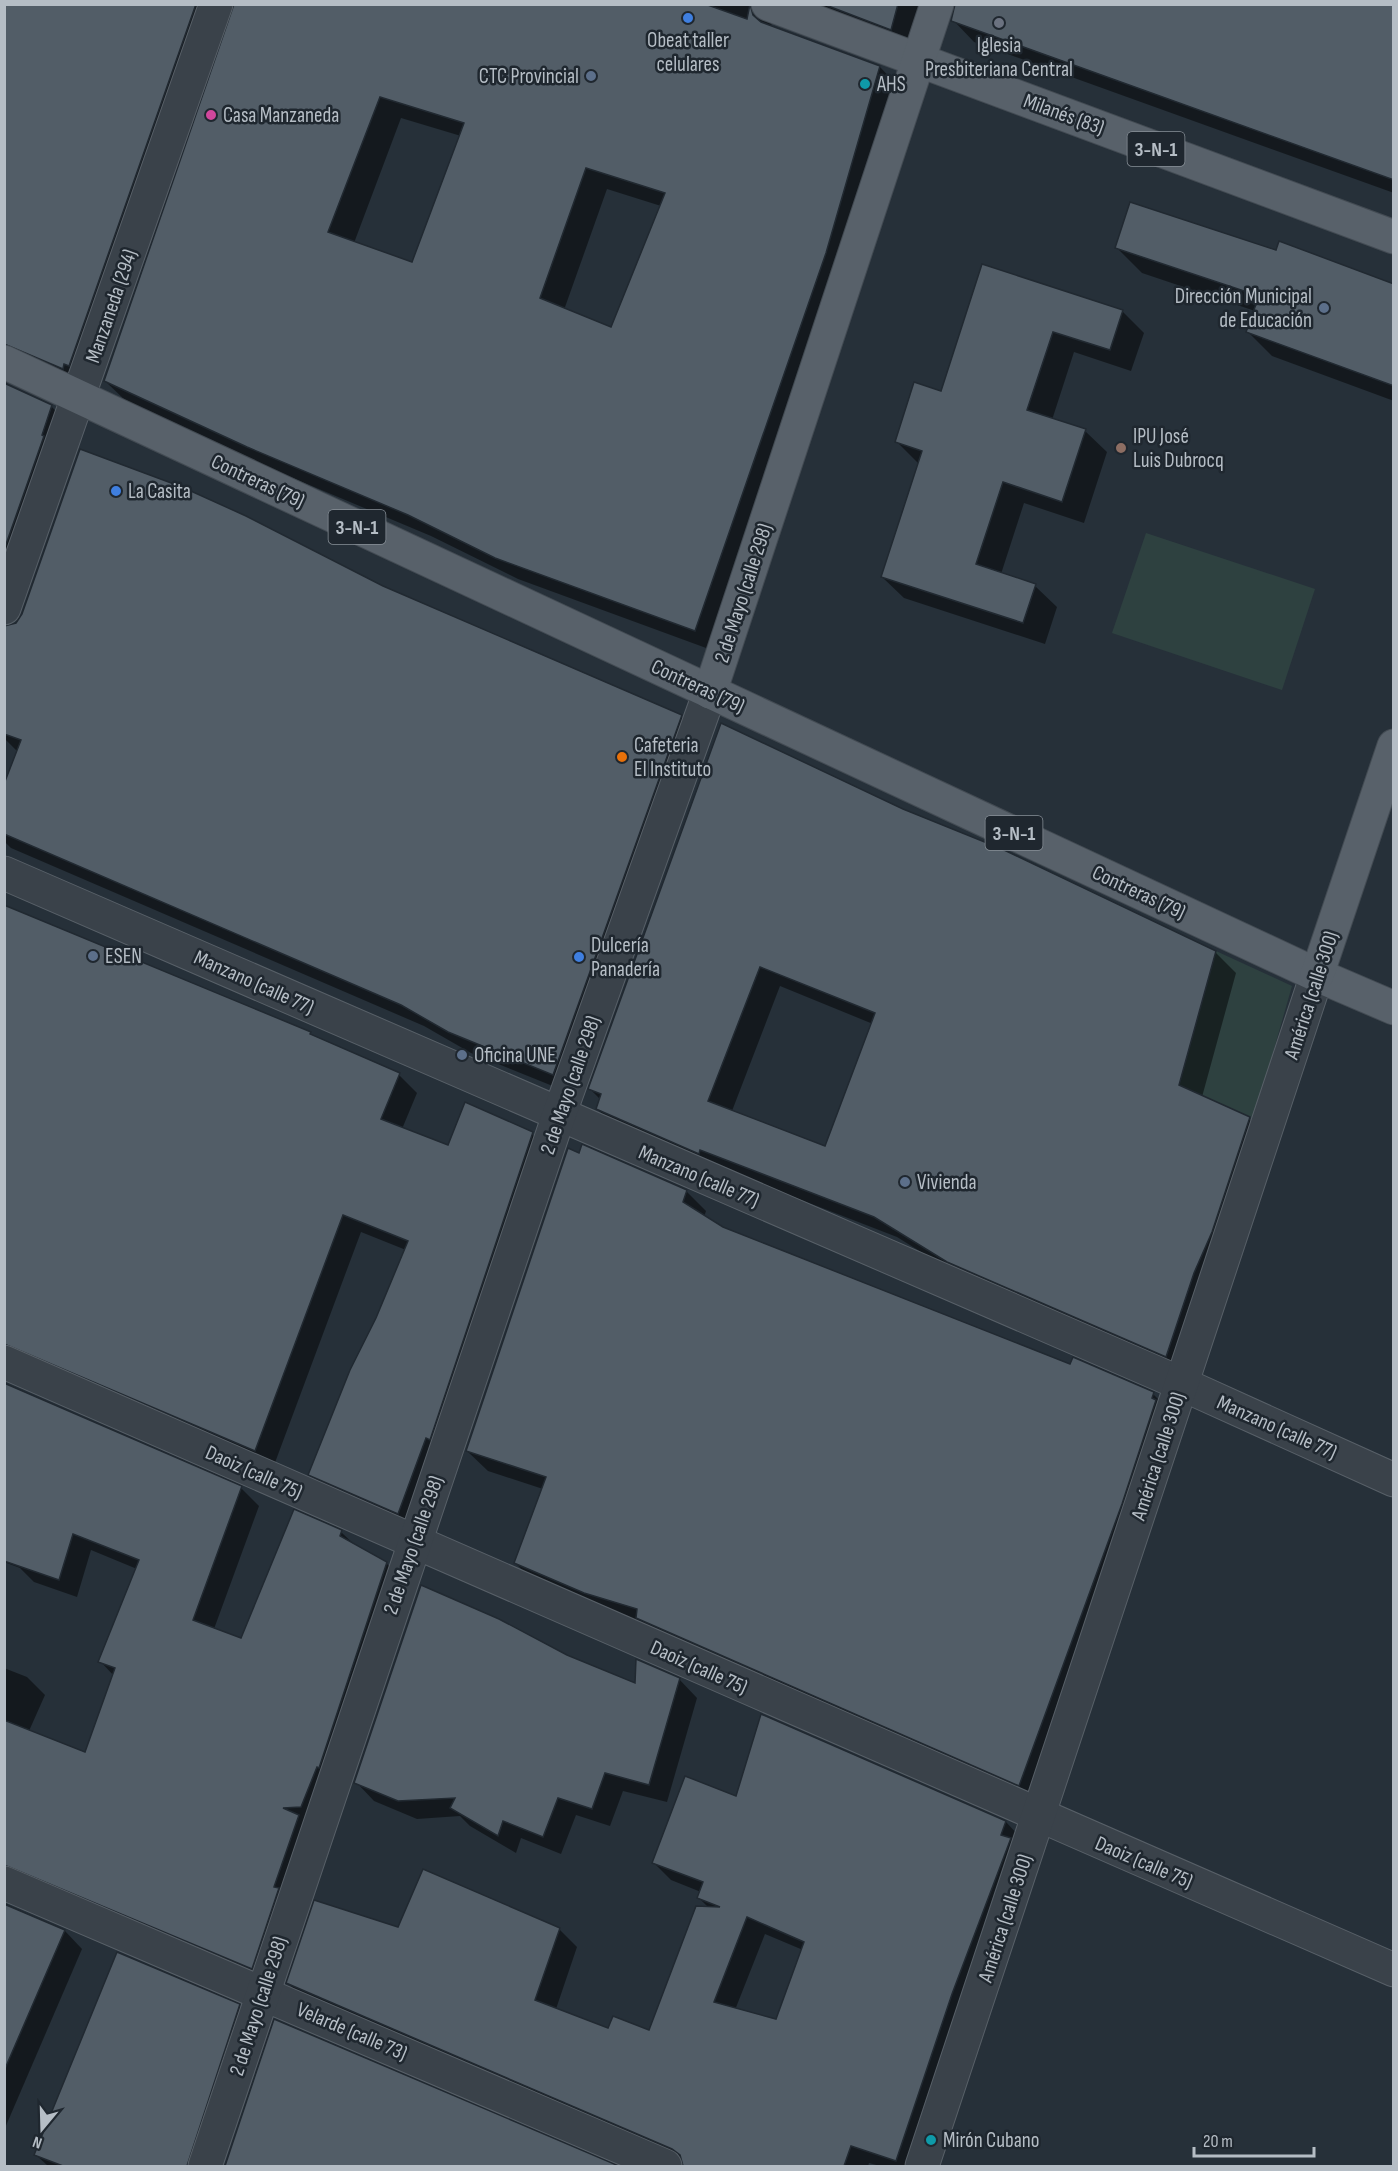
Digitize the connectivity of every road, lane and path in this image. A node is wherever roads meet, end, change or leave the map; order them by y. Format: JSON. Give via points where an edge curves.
{"nodes":[{"id":1,"x":216,"y":4,"type":"edge"},
{"id":2,"x":768,"y":4,"type":"edge"},
{"id":3,"x":937,"y":4,"type":"edge"},
{"id":4,"x":918,"y":60,"type":"junction"},
{"id":5,"x":1394,"y":237,"type":"edge"},
{"id":6,"x":4,"y":362,"type":"edge"},
{"id":7,"x":80,"y":398,"type":"junction"},
{"id":8,"x":4,"y":608,"type":"edge"},
{"id":9,"x":710,"y":692,"type":"junction"},
{"id":10,"x":1392,"y":758,"type":"edge"},
{"id":11,"x":4,"y":873,"type":"edge"},
{"id":12,"x":1317,"y":975,"type":"junction"},
{"id":13,"x":1394,"y":1008,"type":"edge"},
{"id":14,"x":559,"y":1115,"type":"junction"},
{"id":15,"x":4,"y":1362,"type":"edge"},
{"id":16,"x":1182,"y":1384,"type":"junction"},
{"id":17,"x":1394,"y":1480,"type":"edge"},
{"id":18,"x":414,"y":1542,"type":"junction"},
{"id":19,"x":1039,"y":1816,"type":"junction"},
{"id":20,"x":4,"y":1882,"type":"edge"},
{"id":21,"x":1394,"y":1970,"type":"edge"},
{"id":22,"x":262,"y":1992,"type":"junction"},
{"id":23,"x":204,"y":2166,"type":"edge"},
{"id":24,"x":665,"y":2166,"type":"edge"},
{"id":25,"x":922,"y":2166,"type":"edge"}],
"edges":[{"from":1,"to":7,"type":"street","name":"Manzaneda (294)"},
{"from":2,"to":4,"type":"main road","name":"Milanés (83)","number":"3-N-1"},
{"from":3,"to":4,"type":"main road","name":"2 de Mayo (calle 298)"},
{"from":4,"to":5,"type":"main road","name":"Milanés (83)","number":"3-N-1"},
{"from":4,"to":9,"type":"main road","name":"2 de Mayo (calle 298)"},
{"from":6,"to":7,"type":"main road","name":"Contreras (79)","number":"3-N-1"},
{"from":7,"to":8,"type":"street","name":"Manzaneda (294)"},
{"from":7,"to":9,"type":"main road","name":"Contreras (79)","number":"3-N-1"},
{"from":9,"to":12,"type":"main road","name":"Contreras (79)","number":"3-N-1"},
{"from":9,"to":14,"type":"street","name":"2 de Mayo (calle 298)"},
{"from":10,"to":12,"type":"main road","name":"América (calle 300)"},
{"from":11,"to":14,"type":"street","name":"Manzano (calle 77)"},
{"from":12,"to":13,"type":"main road","name":"Contreras (79)","number":"3-N-1"},
{"from":12,"to":16,"type":"street","name":"América (calle 300)"},
{"from":14,"to":16,"type":"street","name":"Manzano (calle 77)"},
{"from":14,"to":18,"type":"street","name":"2 de Mayo (calle 298)"},
{"from":15,"to":18,"type":"street","name":"Daoiz (calle 75)"},
{"from":16,"to":17,"type":"street","name":"Manzano (calle 77)"},
{"from":16,"to":19,"type":"street","name":"América (calle 300)"},
{"from":18,"to":19,"type":"street","name":"Daoiz (calle 75)"},
{"from":18,"to":22,"type":"street","name":"2 de Mayo (calle 298)"},
{"from":19,"to":21,"type":"street","name":"Daoiz (calle 75)"},
{"from":19,"to":25,"type":"street","name":"América (calle 300)"},
{"from":20,"to":22,"type":"street","name":"Velarde (calle 73)"},
{"from":22,"to":23,"type":"street","name":"2 de Mayo (calle 298)"},
{"from":22,"to":24,"type":"street","name":"Velarde (calle 73)"}]}
